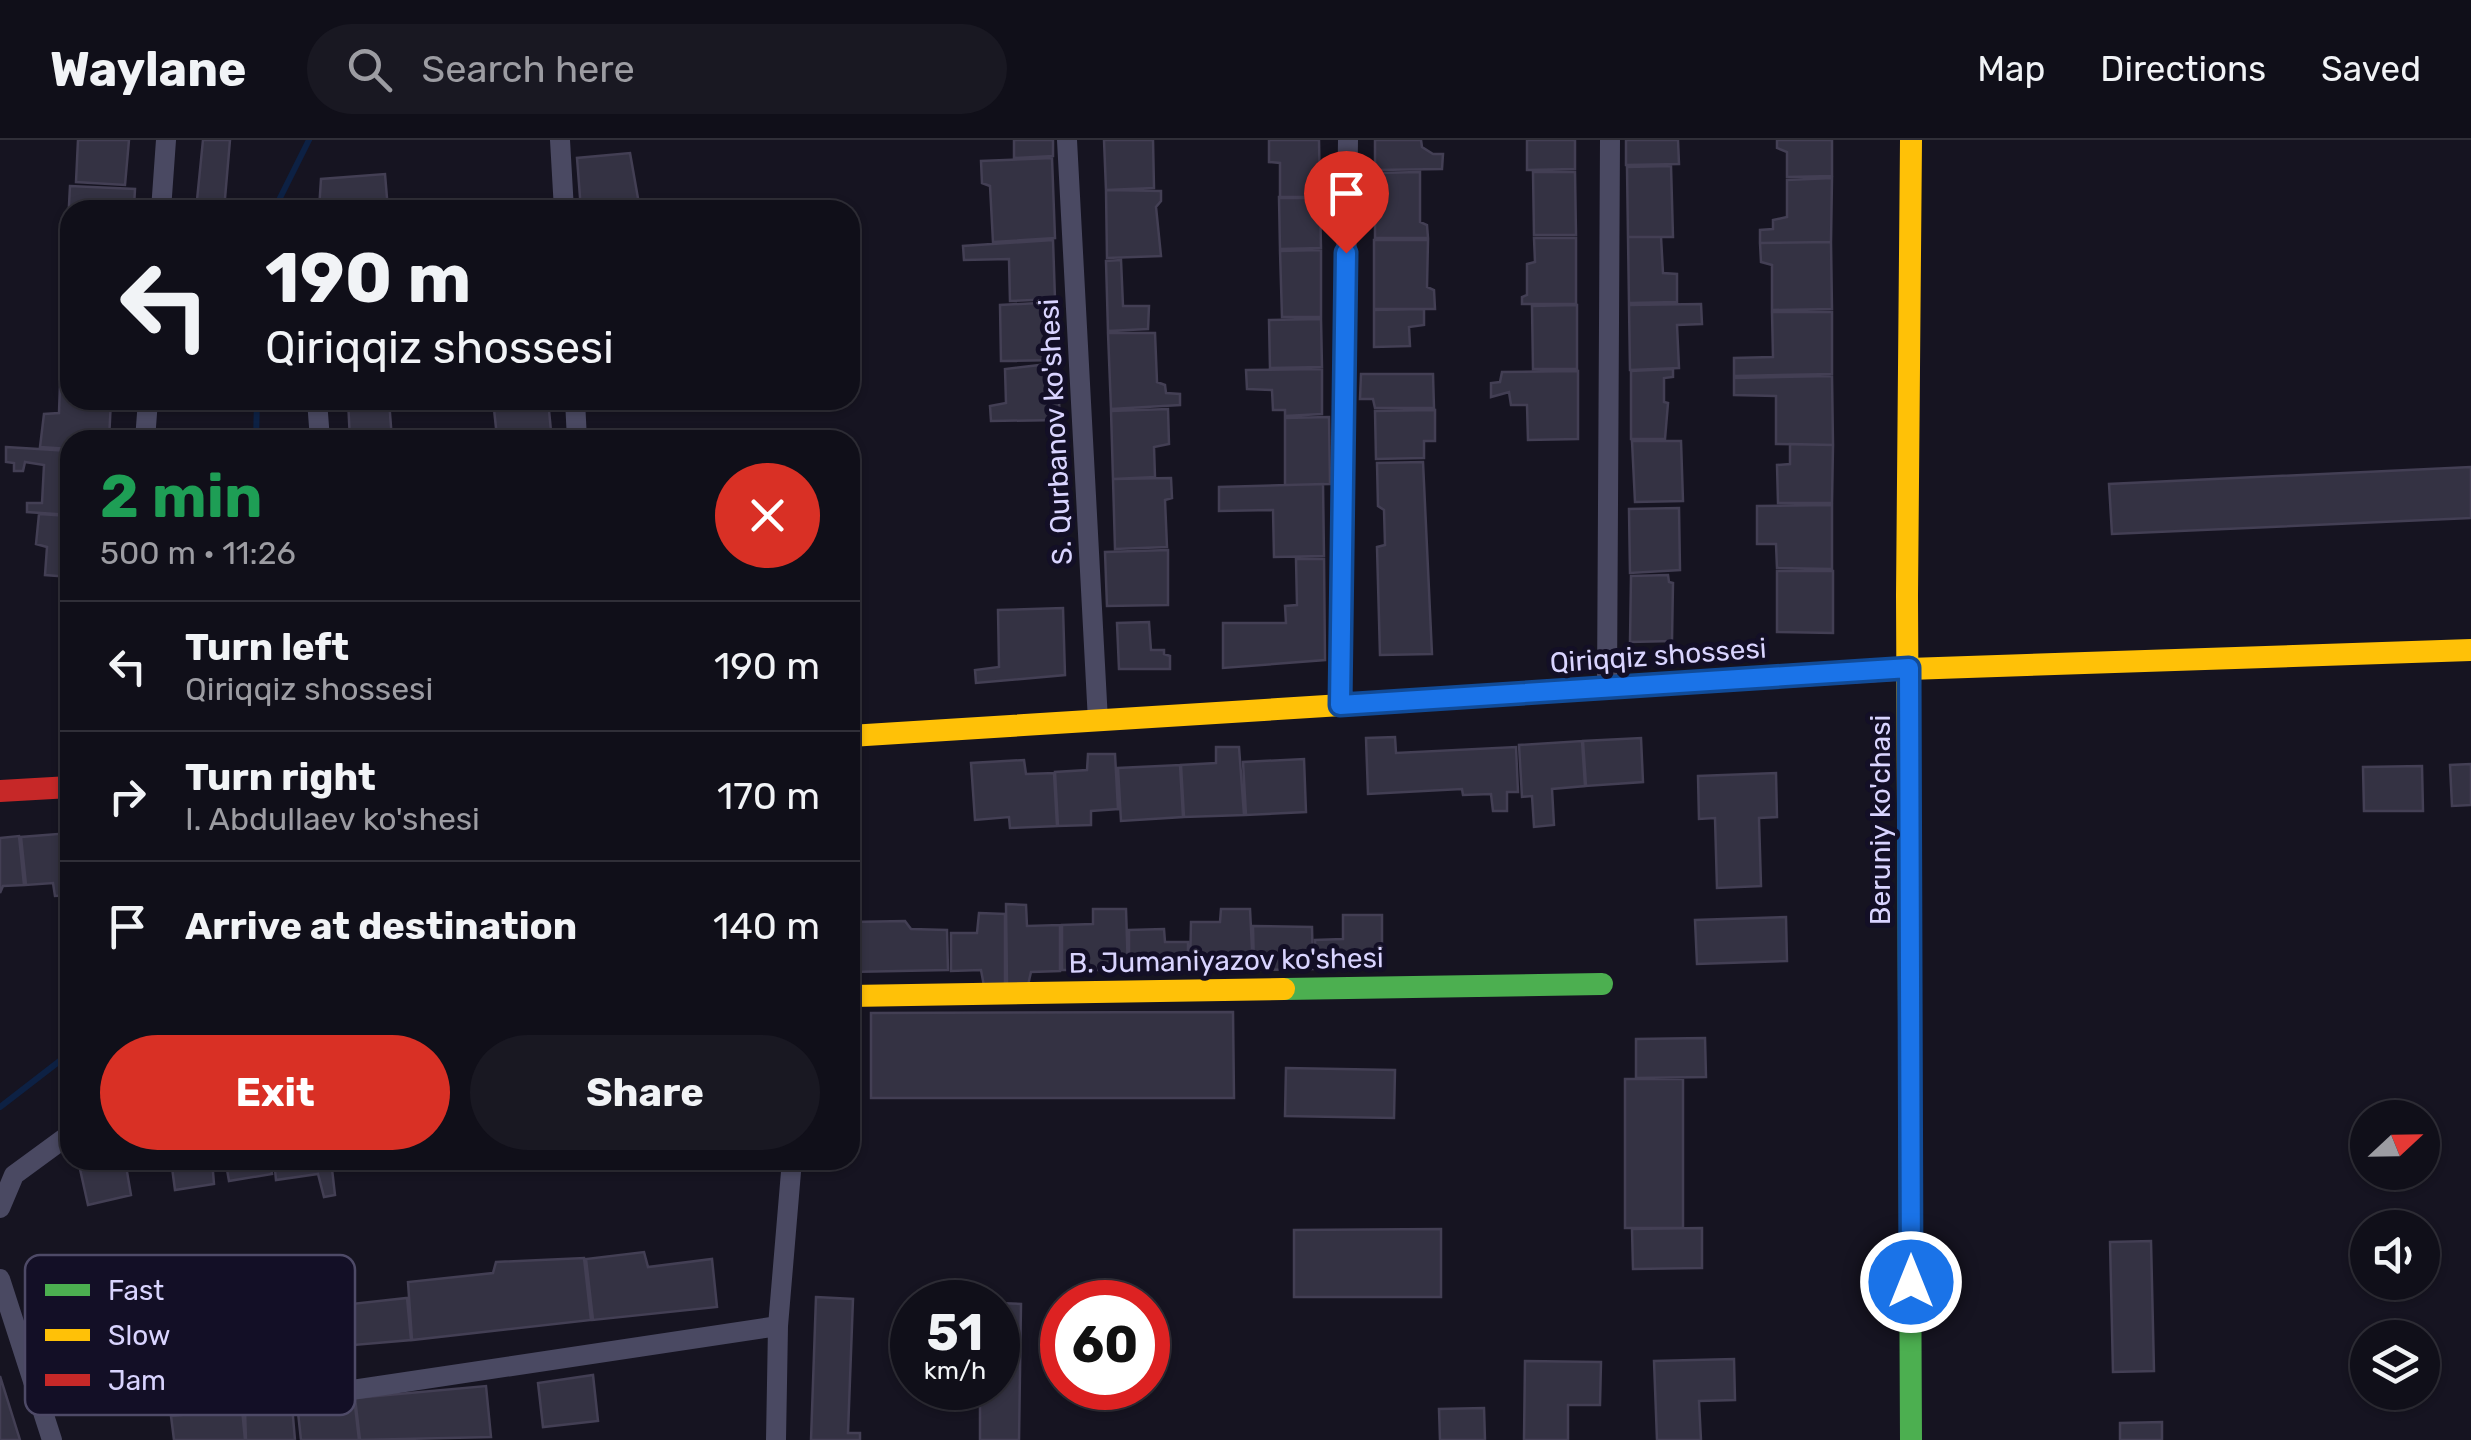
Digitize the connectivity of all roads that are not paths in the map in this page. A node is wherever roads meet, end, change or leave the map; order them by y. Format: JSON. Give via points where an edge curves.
{"nodes":[{"id":1,"x":166,"y":140,"type":"edge"},
{"id":2,"x":560,"y":140,"type":"edge"},
{"id":3,"x":1067,"y":140,"type":"edge"},
{"id":4,"x":1348,"y":140,"type":"edge"},
{"id":5,"x":1610,"y":140,"type":"edge"},
{"id":6,"x":1911,"y":140,"type":"edge"},
{"id":7,"x":162,"y":200,"type":"edge"},
{"id":8,"x":563,"y":200,"type":"edge"},
{"id":9,"x":2471,"y":650,"type":"edge"},
{"id":10,"x":1909,"y":668,"type":"junction"},
{"id":11,"x":1607,"y":688,"type":"junction"},
{"id":12,"x":1340,"y":705,"type":"junction"},
{"id":13,"x":1098,"y":720,"type":"junction"},
{"id":14,"x":860,"y":735,"type":"edge"},
{"id":15,"x":60,"y":787,"type":"edge"},
{"id":16,"x":0,"y":791,"type":"edge"},
{"id":17,"x":1602,"y":984,"type":"dead end"},
{"id":18,"x":860,"y":996,"type":"edge"},
{"id":19,"x":60,"y":1141,"type":"edge"},
{"id":20,"x":791,"y":1170,"type":"edge"},
{"id":21,"x":0,"y":1208,"type":"edge"},
{"id":22,"x":0,"y":1279,"type":"edge"},
{"id":23,"x":778,"y":1326,"type":"junction"},
{"id":24,"x":25,"y":1356,"type":"edge"},
{"id":25,"x":355,"y":1390,"type":"edge"},
{"id":26,"x":44,"y":1415,"type":"edge"},
{"id":27,"x":52,"y":1440,"type":"edge"},
{"id":28,"x":776,"y":1440,"type":"edge"},
{"id":29,"x":1911,"y":1440,"type":"edge"}],
"edges":[{"from":1,"to":7,"type":"street"},
{"from":2,"to":8,"type":"street"},
{"from":3,"to":13,"type":"street","name":"S. Qurbanov ko'shesi"},
{"from":4,"to":12,"type":"street"},
{"from":5,"to":11,"type":"street"},
{"from":6,"to":10,"type":"main road","name":"Beruniy ko'chasi"},
{"from":9,"to":10,"type":"main road","name":"Qiriqqiz shossesi"},
{"from":10,"to":11,"type":"main road","name":"Qiriqqiz shossesi"},
{"from":10,"to":29,"type":"main road","name":"Beruniy ko'chasi"},
{"from":11,"to":12,"type":"main road","name":"Qiriqqiz shossesi"},
{"from":12,"to":13,"type":"main road","name":"Qiriqqiz shossesi"},
{"from":13,"to":14,"type":"main road","name":"Qiriqqiz shossesi"},
{"from":15,"to":16,"type":"main road"},
{"from":17,"to":18,"type":"main road","name":"B. Jumaniyazov ko'shesi"},
{"from":19,"to":21,"type":"street","via":[[14,1174]]},
{"from":20,"to":23,"type":"street"},
{"from":22,"to":24,"type":"street"},
{"from":23,"to":25,"type":"street"},
{"from":23,"to":28,"type":"street"},
{"from":26,"to":27,"type":"street"}]}
